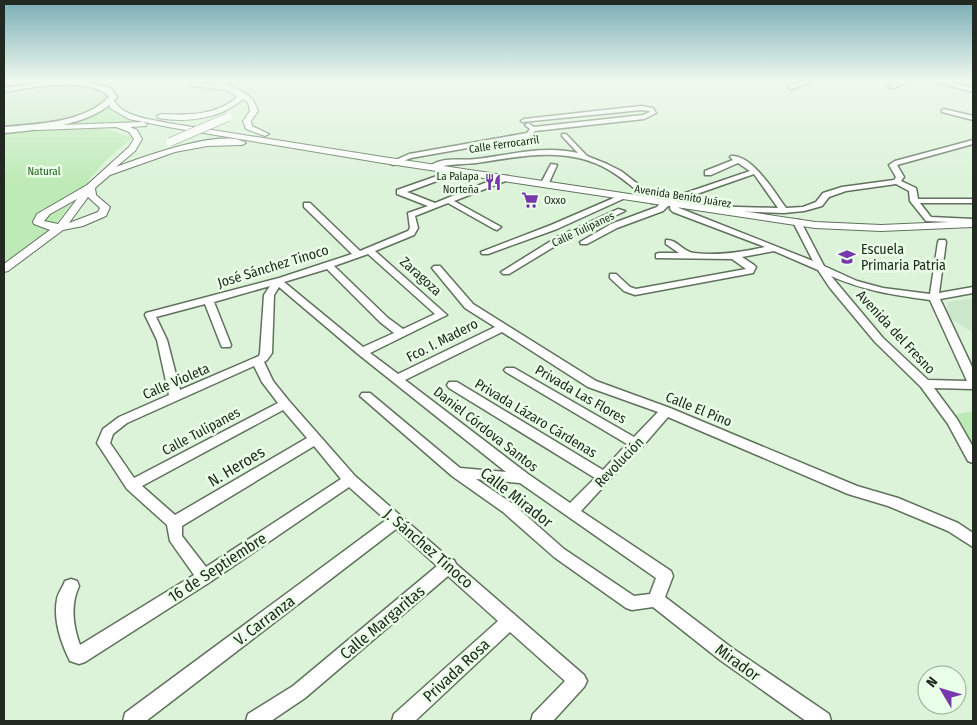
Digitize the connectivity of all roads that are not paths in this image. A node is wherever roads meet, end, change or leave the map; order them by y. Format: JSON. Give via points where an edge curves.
{"nodes":[{"id":1,"x":83,"y":115,"type":"edge"},
{"id":2,"x":127,"y":115,"type":"edge"},
{"id":3,"x":137,"y":115,"type":"edge"},
{"id":4,"x":206,"y":115,"type":"edge"},
{"id":5,"x":231,"y":115,"type":"edge"},
{"id":6,"x":251,"y":115,"type":"edge"},
{"id":7,"x":586,"y":115,"type":"edge"},
{"id":8,"x":651,"y":115,"type":"edge"},
{"id":9,"x":960,"y":115,"type":"edge"},
{"id":10,"x":973,"y":118,"type":"edge"},
{"id":11,"x":94,"y":125,"type":"junction"},
{"id":12,"x":168,"y":125,"type":"junction"},
{"id":13,"x":26,"y":128,"type":"junction"},
{"id":14,"x":533,"y":129,"type":"junction"},
{"id":15,"x":4,"y":130,"type":"edge"},
{"id":16,"x":564,"y":135,"type":"dead end"},
{"id":17,"x":973,"y":142,"type":"edge"},
{"id":18,"x":584,"y":156,"type":"junction"},
{"id":19,"x":391,"y":161,"type":"junction"},
{"id":20,"x":434,"y":166,"type":"junction"},
{"id":21,"x":553,"y":166,"type":"dead end"},
{"id":22,"x":756,"y":171,"type":"junction"},
{"id":23,"x":457,"y":172,"type":"junction"},
{"id":24,"x":105,"y":174,"type":"junction"},
{"id":25,"x":708,"y":175,"type":"dead end"},
{"id":26,"x":504,"y":179,"type":"junction"},
{"id":27,"x":897,"y":182,"type":"junction"},
{"id":28,"x":545,"y":183,"type":"junction"},
{"id":29,"x":90,"y":187,"type":"junction"},
{"id":30,"x":619,"y":199,"type":"junction"},
{"id":31,"x":450,"y":200,"type":"junction"},
{"id":32,"x":914,"y":201,"type":"junction"},
{"id":33,"x":973,"y":201,"type":"edge"},
{"id":34,"x":666,"y":204,"type":"junction"},
{"id":35,"x":307,"y":205,"type":"dead end"},
{"id":36,"x":607,"y":205,"type":"junction"},
{"id":37,"x":436,"y":206,"type":"junction"},
{"id":38,"x":697,"y":208,"type":"junction"},
{"id":39,"x":784,"y":211,"type":"junction"},
{"id":40,"x":586,"y":214,"type":"junction"},
{"id":41,"x":596,"y":220,"type":"junction"},
{"id":42,"x":798,"y":224,"type":"junction"},
{"id":43,"x":973,"y":224,"type":"edge"},
{"id":44,"x":61,"y":227,"type":"junction"},
{"id":45,"x":497,"y":227,"type":"dead end"},
{"id":46,"x":554,"y":227,"type":"junction"},
{"id":47,"x":557,"y":239,"type":"junction"},
{"id":48,"x":584,"y":242,"type":"dead end"},
{"id":49,"x":669,"y":242,"type":"dead end"},
{"id":50,"x":942,"y":242,"type":"dead end"},
{"id":51,"x":775,"y":248,"type":"junction"},
{"id":52,"x":369,"y":250,"type":"junction"},
{"id":53,"x":485,"y":252,"type":"dead end"},
{"id":54,"x":358,"y":254,"type":"junction"},
{"id":55,"x":659,"y":256,"type":"dead end"},
{"id":56,"x":689,"y":256,"type":"junction"},
{"id":57,"x":734,"y":256,"type":"junction"},
{"id":58,"x":327,"y":264,"type":"junction"},
{"id":59,"x":820,"y":267,"type":"junction"},
{"id":60,"x":437,"y":268,"type":"dead end"},
{"id":61,"x":4,"y":269,"type":"edge"},
{"id":62,"x":506,"y":272,"type":"dead end"},
{"id":63,"x":613,"y":276,"type":"dead end"},
{"id":64,"x":276,"y":281,"type":"junction"},
{"id":65,"x":973,"y":290,"type":"edge"},
{"id":66,"x":934,"y":297,"type":"junction"},
{"id":67,"x":208,"y":300,"type":"junction"},
{"id":68,"x":501,"y":328,"type":"junction"},
{"id":69,"x":401,"y":333,"type":"junction"},
{"id":70,"x":226,"y":345,"type":"dead end"},
{"id":71,"x":362,"y":352,"type":"junction"},
{"id":72,"x":258,"y":362,"type":"junction"},
{"id":73,"x":510,"y":370,"type":"dead end"},
{"id":74,"x":397,"y":379,"type":"junction"},
{"id":75,"x":973,"y":381,"type":"edge"},
{"id":76,"x":924,"y":384,"type":"junction"},
{"id":77,"x":453,"y":385,"type":"dead end"},
{"id":78,"x":973,"y":385,"type":"edge"},
{"id":79,"x":366,"y":396,"type":"dead end"},
{"id":80,"x":176,"y":397,"type":"junction"},
{"id":81,"x":284,"y":404,"type":"junction"},
{"id":82,"x":666,"y":411,"type":"junction"},
{"id":83,"x":316,"y":439,"type":"junction"},
{"id":84,"x":637,"y":444,"type":"junction"},
{"id":85,"x":973,"y":458,"type":"edge"},
{"id":86,"x":457,"y":473,"type":"junction"},
{"id":87,"x":604,"y":477,"type":"junction"},
{"id":88,"x":523,"y":478,"type":"junction"},
{"id":89,"x":350,"y":480,"type":"junction"},
{"id":90,"x":132,"y":485,"type":"junction"},
{"id":91,"x":571,"y":512,"type":"junction"},
{"id":92,"x":396,"y":520,"type":"junction"},
{"id":93,"x":174,"y":523,"type":"junction"},
{"id":94,"x":973,"y":541,"type":"edge"},
{"id":95,"x":450,"y":566,"type":"junction"},
{"id":96,"x":204,"y":577,"type":"junction"},
{"id":97,"x":71,"y":586,"type":"dead end"},
{"id":98,"x":656,"y":600,"type":"junction"},
{"id":99,"x":511,"y":620,"type":"junction"},
{"id":100,"x":132,"y":720,"type":"dead end"},
{"id":101,"x":256,"y":721,"type":"edge"},
{"id":102,"x":401,"y":721,"type":"edge"},
{"id":103,"x":540,"y":721,"type":"edge"},
{"id":104,"x":822,"y":721,"type":"edge"}],
"edges":[{"from":1,"to":13,"type":"highway"},
{"from":2,"to":12,"type":"main road"},
{"from":3,"to":4,"type":"main road"},
{"from":5,"to":24,"type":"main road","bridge":true},
{"from":6,"to":19,"type":"main road","via":[[247,121],[249,127],[257,132]]},
{"from":7,"to":14,"type":"street","via":[[524,122]]},
{"from":8,"to":14,"type":"street"},
{"from":9,"to":10,"type":"street"},
{"from":11,"to":12,"type":"main road"},
{"from":11,"to":13,"type":"main road"},
{"from":11,"to":24,"type":"main road","via":[[131,130],[138,139],[133,148],[111,164]]},
{"from":12,"to":19,"type":"main road","name":"Avenida Benito Juárez"},
{"from":13,"to":15,"type":"highway"},
{"from":14,"to":19,"type":"street","via":[[529,135]]},
{"from":16,"to":18,"type":"street"},
{"from":17,"to":27,"type":"street","via":[[896,162],[893,165],[900,177]]},
{"from":18,"to":20,"type":"street","name":"Calle Ferrocarril","via":[[546,152],[467,162],[440,162]]},
{"from":18,"to":34,"type":"street","name":"Calle Ferrocarril","via":[[606,165]]},
{"from":19,"to":20,"type":"main road","name":"Avenida Benito Juárez"},
{"from":19,"to":23,"type":"main road","name":"Avenida Benito Juárez"},
{"from":19,"to":24,"type":"main road","via":[[220,142],[194,145]]},
{"from":20,"to":23,"type":"main road","name":"Avenida Benito Juárez"},
{"from":21,"to":28,"type":"street"},
{"from":22,"to":25,"type":"street","via":[[735,158]]},
{"from":22,"to":34,"type":"street","via":[[712,184]]},
{"from":22,"to":39,"type":"street"},
{"from":23,"to":26,"type":"main road","name":"Avenida Benito Juárez"},
{"from":23,"to":37,"type":"street","via":[[400,192]]},
{"from":24,"to":29,"type":"main road"},
{"from":26,"to":28,"type":"main road","name":"Avenida Benito Juárez"},
{"from":26,"to":30,"type":"main road","name":"Avenida Benito Juárez"},
{"from":26,"to":31,"type":"street"},
{"from":27,"to":32,"type":"street","via":[[913,190]]},
{"from":27,"to":39,"type":"street","via":[[845,189],[826,195],[819,204]]},
{"from":28,"to":34,"type":"main road","name":"Avenida Benito Juárez"},
{"from":29,"to":44,"type":"main road"},
{"from":29,"to":44,"type":"main road","via":[[92,196],[105,207],[102,214],[80,224]]},
{"from":29,"to":44,"type":"main road","via":[[38,220],[44,226]]},
{"from":30,"to":34,"type":"main road","name":"Avenida Benito Juárez"},
{"from":30,"to":36,"type":"street"},
{"from":31,"to":37,"type":"street"},
{"from":31,"to":45,"type":"street"},
{"from":32,"to":33,"type":"street"},
{"from":32,"to":43,"type":"street","via":[[929,219]]},
{"from":34,"to":38,"type":"main road","name":"Avenida Benito Juárez"},
{"from":34,"to":42,"type":"main road","name":"Avenida Benito Juárez"},
{"from":34,"to":48,"type":"street"},
{"from":34,"to":51,"type":"street","name":"Calle Ferrocarril"},
{"from":35,"to":54,"type":"street"},
{"from":36,"to":40,"type":"street"},
{"from":36,"to":41,"type":"street","name":"Calle Tulipanes","via":[[621,211]]},
{"from":37,"to":52,"type":"street","name":"José Sánchez Tinoco","via":[[411,215],[414,228],[411,233]]},
{"from":38,"to":39,"type":"street"},
{"from":38,"to":42,"type":"main road","name":"Avenida Benito Juárez"},
{"from":40,"to":41,"type":"street"},
{"from":40,"to":46,"type":"street"},
{"from":41,"to":47,"type":"street","name":"Calle Tulipanes"},
{"from":42,"to":43,"type":"main road","name":"Avenida Benito Juárez","via":[[850,231]]},
{"from":42,"to":59,"type":"street","name":"Avenida del Fresno"},
{"from":44,"to":61,"type":"main road"},
{"from":46,"to":47,"type":"street"},
{"from":46,"to":53,"type":"street"},
{"from":47,"to":62,"type":"street","name":"Calle Tulipanes"},
{"from":49,"to":56,"type":"street"},
{"from":50,"to":66,"type":"street"},
{"from":51,"to":57,"type":"street"},
{"from":51,"to":59,"type":"street","name":"Calle Ferrocarril"},
{"from":52,"to":54,"type":"street","name":"José Sánchez Tinoco"},
{"from":52,"to":69,"type":"street","name":"Zaragoza","via":[[442,315]]},
{"from":54,"to":58,"type":"street","name":"José Sánchez Tinoco"},
{"from":55,"to":56,"type":"street"},
{"from":56,"to":57,"type":"street"},
{"from":57,"to":63,"type":"street","via":[[751,267],[750,271],[635,292]]},
{"from":58,"to":64,"type":"street","name":"José Sánchez Tinoco"},
{"from":58,"to":69,"type":"street"},
{"from":59,"to":66,"type":"street","name":"Calle Ferrocarril","via":[[854,283],[882,291]]},
{"from":59,"to":76,"type":"street","name":"Avenida del Fresno","via":[[879,340]]},
{"from":60,"to":68,"type":"street","name":"Calle El Pino","via":[[469,306]]},
{"from":64,"to":67,"type":"street","name":"José Sánchez Tinoco"},
{"from":64,"to":71,"type":"street","name":"Daniel Córdova Santos"},
{"from":64,"to":72,"type":"street","via":[[269,295],[266,353]]},
{"from":65,"to":66,"type":"street","name":"Calle Ferrocarril"},
{"from":66,"to":75,"type":"street"},
{"from":67,"to":70,"type":"street"},
{"from":67,"to":80,"type":"street","name":"José Sánchez Tinoco","via":[[150,315],[162,340]]},
{"from":68,"to":74,"type":"street","name":"Fco. I. Madero"},
{"from":68,"to":82,"type":"street","name":"Calle El Pino","via":[[592,384]]},
{"from":69,"to":71,"type":"street","name":"Zaragoza"},
{"from":71,"to":74,"type":"street","name":"Daniel Córdova Santos"},
{"from":72,"to":80,"type":"street","name":"Calle Violeta"},
{"from":72,"to":81,"type":"street","name":"J. Sánchez Tinoco"},
{"from":73,"to":84,"type":"street","name":"Privada Las Flores"},
{"from":74,"to":88,"type":"street","name":"Daniel Córdova Santos"},
{"from":76,"to":78,"type":"street"},
{"from":76,"to":85,"type":"street","name":"Avenida del Fresno","via":[[953,422]]},
{"from":77,"to":87,"type":"street","name":"Privada Lázaro Cárdenas"},
{"from":79,"to":86,"type":"street","name":"Calle Mirador"},
{"from":80,"to":90,"type":"street","name":"Calle Violeta","via":[[123,420],[107,432],[103,443]]},
{"from":81,"to":83,"type":"street","name":"J. Sánchez Tinoco"},
{"from":81,"to":90,"type":"street","name":"Calle Tulipanes"},
{"from":82,"to":84,"type":"street","name":"Revolución"},
{"from":82,"to":94,"type":"street","name":"Calle El Pino","via":[[853,490],[893,502],[944,524]]},
{"from":83,"to":89,"type":"street","name":"J. Sánchez Tinoco"},
{"from":83,"to":93,"type":"street","name":"N. Heroes"},
{"from":84,"to":87,"type":"street","name":"Revolución"},
{"from":86,"to":88,"type":"street"},
{"from":86,"to":98,"type":"street","name":"Calle Mirador","via":[[508,508],[559,553],[632,603]]},
{"from":87,"to":91,"type":"street","name":"Revolución"},
{"from":88,"to":91,"type":"street","name":"Daniel Córdova Santos"},
{"from":89,"to":92,"type":"street","name":"J. Sánchez Tinoco"},
{"from":89,"to":96,"type":"street","name":"16 de Septiembre"},
{"from":90,"to":93,"type":"street"},
{"from":91,"to":98,"type":"street","name":"Daniel Córdova Santos","via":[[665,576]]},
{"from":92,"to":95,"type":"street","name":"J. Sánchez Tinoco"},
{"from":92,"to":100,"type":"street","name":"V. Carranza"},
{"from":93,"to":96,"type":"street","via":[[175,537]]},
{"from":95,"to":99,"type":"street","name":"J. Sánchez Tinoco"},
{"from":95,"to":101,"type":"street","name":"Calle Margaritas","via":[[299,692]]},
{"from":96,"to":97,"type":"street","name":"16 de Septiembre","via":[[76,655],[68,629],[65,599]]},
{"from":98,"to":104,"type":"street","name":"Mirador"},
{"from":99,"to":102,"type":"street","name":"Privada Rosa"},
{"from":99,"to":103,"type":"street","name":"J. Sánchez Tinoco","via":[[578,681]]}]}
